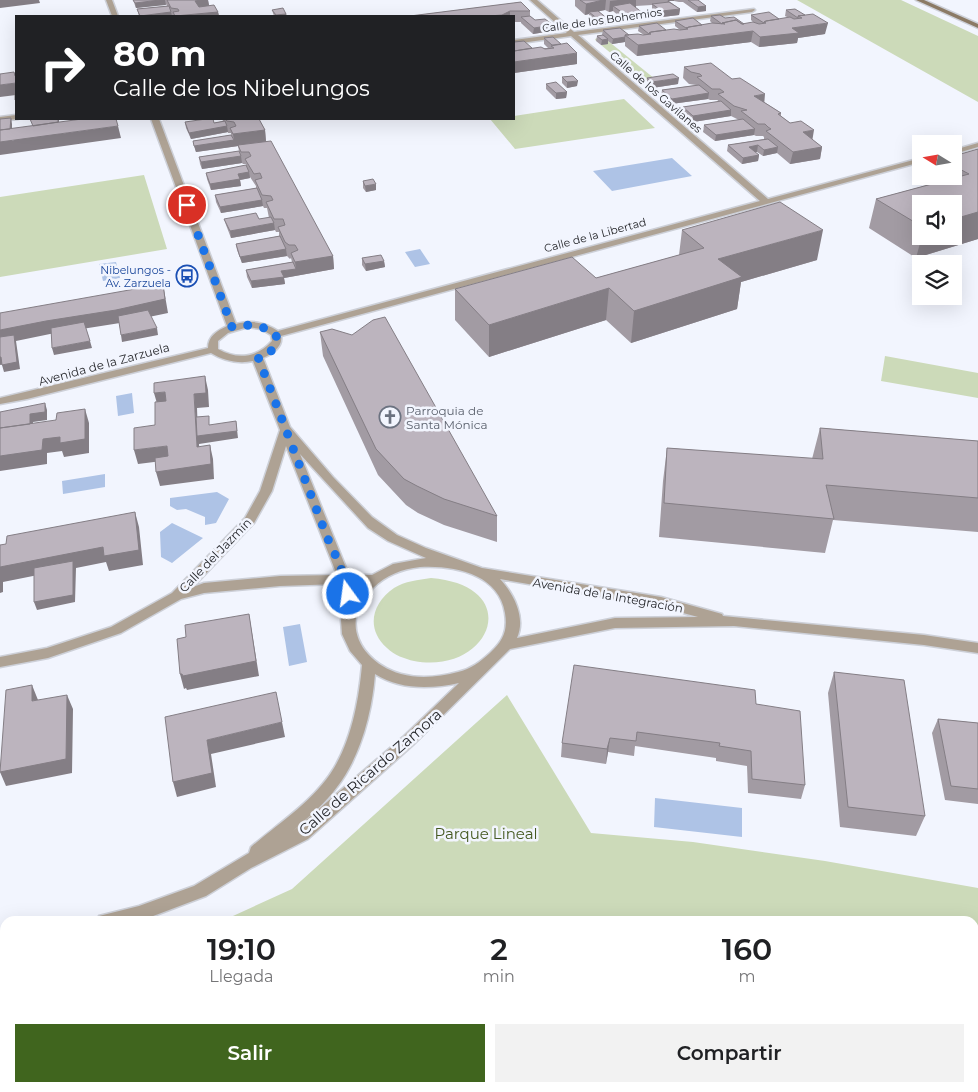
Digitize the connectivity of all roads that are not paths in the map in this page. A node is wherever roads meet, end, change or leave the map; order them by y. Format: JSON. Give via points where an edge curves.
{"nodes":[{"id":1,"x":109,"y":0,"type":"edge"},
{"id":2,"x":534,"y":0,"type":"edge"},
{"id":3,"x":919,"y":0,"type":"edge"},
{"id":4,"x":752,"y":10,"type":"dead end"},
{"id":5,"x":115,"y":15,"type":"edge"},
{"id":6,"x":978,"y":26,"type":"edge"},
{"id":7,"x":573,"y":34,"type":"junction"},
{"id":8,"x":515,"y":42,"type":"edge"},
{"id":9,"x":15,"y":117,"type":"edge"},
{"id":10,"x":0,"y":119,"type":"edge"},
{"id":11,"x":155,"y":120,"type":"edge"},
{"id":12,"x":978,"y":145,"type":"edge"},
{"id":13,"x":962,"y":150,"type":"edge"},
{"id":14,"x":912,"y":162,"type":"edge"},
{"id":15,"x":765,"y":201,"type":"junction"},
{"id":16,"x":232,"y":327,"type":"junction"},
{"id":17,"x":276,"y":334,"type":"junction"},
{"id":18,"x":213,"y":350,"type":"junction"},
{"id":19,"x":258,"y":357,"type":"junction"},
{"id":20,"x":0,"y":401,"type":"edge"},
{"id":21,"x":286,"y":429,"type":"junction"},
{"id":22,"x":452,"y":563,"type":"junction"},
{"id":23,"x":481,"y":572,"type":"junction"},
{"id":24,"x":374,"y":579,"type":"junction"},
{"id":25,"x":345,"y":580,"type":"junction"},
{"id":26,"x":176,"y":596,"type":"junction"},
{"id":27,"x":350,"y":608,"type":"junction"},
{"id":28,"x":734,"y":621,"type":"junction"},
{"id":29,"x":506,"y":645,"type":"junction"},
{"id":30,"x":978,"y":648,"type":"edge"},
{"id":31,"x":0,"y":662,"type":"edge"},
{"id":32,"x":369,"y":664,"type":"junction"},
{"id":33,"x":484,"y":667,"type":"junction"},
{"id":34,"x":245,"y":862,"type":"junction"},
{"id":35,"x":129,"y":916,"type":"edge"}],
"edges":[{"from":1,"to":5,"type":"street"},
{"from":2,"to":7,"type":"street","name":"Calle de los Gavilanes"},
{"from":3,"to":6,"type":"street"},
{"from":4,"to":7,"type":"street","name":"Calle de los Bohemios"},
{"from":7,"to":8,"type":"street","name":"Calle de los Bohemios"},
{"from":7,"to":15,"type":"street","name":"Calle de los Gavilanes"},
{"from":9,"to":10,"type":"street"},
{"from":11,"to":16,"type":"street"},
{"from":12,"to":13,"type":"street"},
{"from":14,"to":15,"type":"street","name":"Calle de la Libertad"},
{"from":15,"to":17,"type":"street","name":"Calle de la Libertad"},
{"from":16,"to":17,"type":"street","via":[[264,326]]},
{"from":16,"to":18,"type":"street","via":[[219,333],[213,341]]},
{"from":17,"to":19,"type":"street","via":[[277,342],[271,351]]},
{"from":18,"to":19,"type":"street","via":[[222,357],[240,360]]},
{"from":18,"to":20,"type":"street","name":"Avenida de la Zarzuela"},
{"from":19,"to":21,"type":"street"},
{"from":21,"to":22,"type":"street","via":[[330,483],[375,526]]},
{"from":21,"to":25,"type":"street"},
{"from":21,"to":26,"type":"street","name":"Calle del Jazmín","via":[[266,491],[250,520]]},
{"from":22,"to":23,"type":"street"},
{"from":22,"to":24,"type":"street","via":[[410,563],[390,569]]},
{"from":23,"to":28,"type":"street","name":"Avenida de la Integración","via":[[662,602]]},
{"from":23,"to":29,"type":"street","via":[[500,586],[511,604],[514,625]]},
{"from":24,"to":25,"type":"street","name":"Calle del Jazmín"},
{"from":24,"to":27,"type":"street","via":[[359,592]]},
{"from":25,"to":26,"type":"street","name":"Calle del Jazmín","via":[[204,588]]},
{"from":25,"to":27,"type":"street"},
{"from":26,"to":31,"type":"street","name":"Calle del Jazmín","via":[[116,630],[48,653]]},
{"from":27,"to":32,"type":"street","via":[[347,628],[353,647]]},
{"from":28,"to":29,"type":"street","name":"Avenida de la Integración","via":[[615,623]]},
{"from":28,"to":30,"type":"street","name":"Avenida de la Integración"},
{"from":29,"to":33,"type":"street"},
{"from":32,"to":33,"type":"street","via":[[394,678],[425,683],[457,679]]},
{"from":32,"to":34,"type":"street","name":"Calle de Ricardo Zamora","via":[[359,721],[348,756],[332,783]]},
{"from":33,"to":34,"type":"street","name":"Calle de Ricardo Zamora","via":[[408,741],[302,834]]},
{"from":34,"to":35,"type":"street","name":"Calle de Ricardo Zamora","via":[[200,891]]}]}
